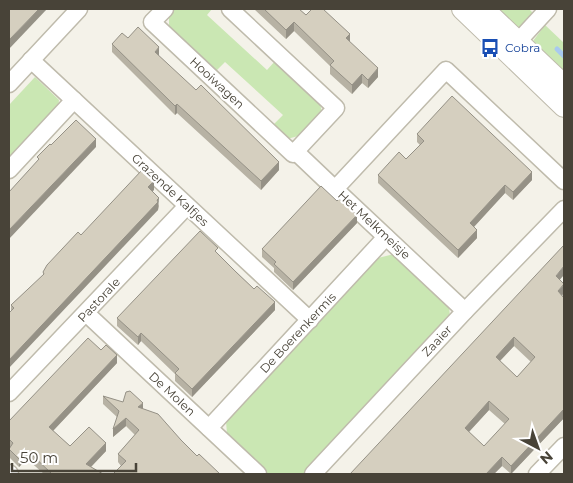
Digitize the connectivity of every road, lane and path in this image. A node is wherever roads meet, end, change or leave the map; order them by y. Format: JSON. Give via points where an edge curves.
{"nodes":[{"id":1,"x":79,"y":9,"type":"edge"},
{"id":2,"x":164,"y":9,"type":"edge"},
{"id":3,"x":230,"y":9,"type":"edge"},
{"id":4,"x":462,"y":9,"type":"edge"},
{"id":5,"x":484,"y":9,"type":"edge"},
{"id":6,"x":548,"y":9,"type":"edge"},
{"id":7,"x":513,"y":47,"type":"junction"},
{"id":8,"x":31,"y":60,"type":"junction"},
{"id":9,"x":9,"y":84,"type":"edge"},
{"id":10,"x":564,"y":85,"type":"edge"},
{"id":11,"x":74,"y":100,"type":"junction"},
{"id":12,"x":564,"y":107,"type":"edge"},
{"id":13,"x":295,"y":151,"type":"junction"},
{"id":14,"x":9,"y":170,"type":"edge"},
{"id":15,"x":564,"y":181,"type":"edge"},
{"id":16,"x":335,"y":189,"type":"junction"},
{"id":17,"x":187,"y":206,"type":"junction"},
{"id":18,"x":564,"y":209,"type":"edge"},
{"id":19,"x":386,"y":237,"type":"junction"},
{"id":20,"x":465,"y":311,"type":"junction"},
{"id":21,"x":87,"y":314,"type":"junction"},
{"id":22,"x":310,"y":320,"type":"junction"},
{"id":23,"x":9,"y":393,"type":"edge"},
{"id":24,"x":209,"y":428,"type":"junction"},
{"id":25,"x":564,"y":446,"type":"edge"},
{"id":26,"x":258,"y":474,"type":"edge"},
{"id":27,"x":313,"y":474,"type":"edge"},
{"id":28,"x":537,"y":474,"type":"edge"}],
"edges":[{"from":1,"to":8,"type":"street"},
{"from":2,"to":13,"type":"street","name":"Hooiwagen","via":[[152,22],[292,154]]},
{"from":3,"to":13,"type":"street","via":[[336,108]]},
{"from":4,"to":7,"type":"street"},
{"from":5,"to":7,"type":"street"},
{"from":6,"to":7,"type":"street"},
{"from":7,"to":10,"type":"street"},
{"from":7,"to":12,"type":"street"},
{"from":8,"to":9,"type":"street"},
{"from":8,"to":11,"type":"street","name":"Grazende Kalfjes"},
{"from":11,"to":14,"type":"street"},
{"from":11,"to":17,"type":"street","name":"Grazende Kalfjes"},
{"from":13,"to":16,"type":"street","name":"Hooiwagen"},
{"from":15,"to":16,"type":"street","name":"Het Melkmeisje","via":[[446,70]]},
{"from":16,"to":19,"type":"street","name":"Het Melkmeisje"},
{"from":17,"to":21,"type":"street","name":"Pastorale"},
{"from":17,"to":22,"type":"street","name":"Grazende Kalfjes"},
{"from":18,"to":20,"type":"street","name":"Zaaier"},
{"from":19,"to":20,"type":"street","name":"Het Melkmeisje"},
{"from":19,"to":22,"type":"street","name":"De Boerenkermis"},
{"from":20,"to":27,"type":"street","name":"Zaaier"},
{"from":21,"to":23,"type":"street","name":"Pastorale"},
{"from":21,"to":24,"type":"street","name":"De Molen"},
{"from":22,"to":24,"type":"street","name":"De Boerenkermis"},
{"from":24,"to":26,"type":"street","name":"De Molen"},
{"from":25,"to":28,"type":"street"}]}
